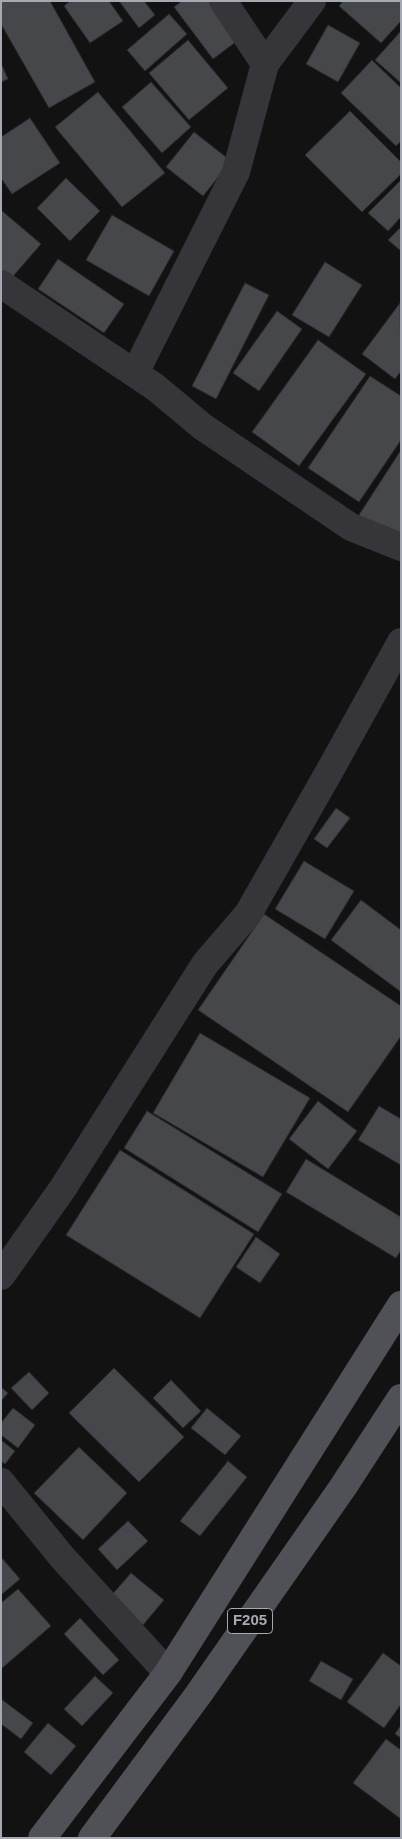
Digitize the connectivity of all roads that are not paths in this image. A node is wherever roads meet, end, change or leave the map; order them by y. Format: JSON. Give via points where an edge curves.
{"nodes":[{"id":1,"x":223,"y":1,"type":"edge"},
{"id":2,"x":312,"y":1,"type":"edge"},
{"id":3,"x":265,"y":64,"type":"junction"},
{"id":4,"x":1,"y":284,"type":"edge"},
{"id":5,"x":135,"y":373,"type":"junction"},
{"id":6,"x":401,"y":547,"type":"edge"},
{"id":7,"x":401,"y":642,"type":"edge"},
{"id":8,"x":1,"y":1276,"type":"edge"},
{"id":9,"x":401,"y":1305,"type":"edge"},
{"id":10,"x":401,"y":1398,"type":"edge"},
{"id":11,"x":1,"y":1482,"type":"edge"},
{"id":12,"x":168,"y":1674,"type":"junction"},
{"id":13,"x":42,"y":1838,"type":"edge"},
{"id":14,"x":92,"y":1838,"type":"edge"}],
"edges":[{"from":1,"to":3,"type":"street"},
{"from":2,"to":3,"type":"street"},
{"from":3,"to":5,"type":"street","via":[[236,172]]},
{"from":4,"to":5,"type":"street"},
{"from":5,"to":6,"type":"street","via":[[203,427],[351,527]]},
{"from":7,"to":8,"type":"street","via":[[248,914],[205,964],[63,1188]]},
{"from":9,"to":12,"type":"main road","number":"F205"},
{"from":10,"to":14,"type":"main road","number":"F205","via":[[204,1688]]},
{"from":11,"to":12,"type":"street","via":[[62,1557]]},
{"from":12,"to":13,"type":"main road","number":"F205"}]}
